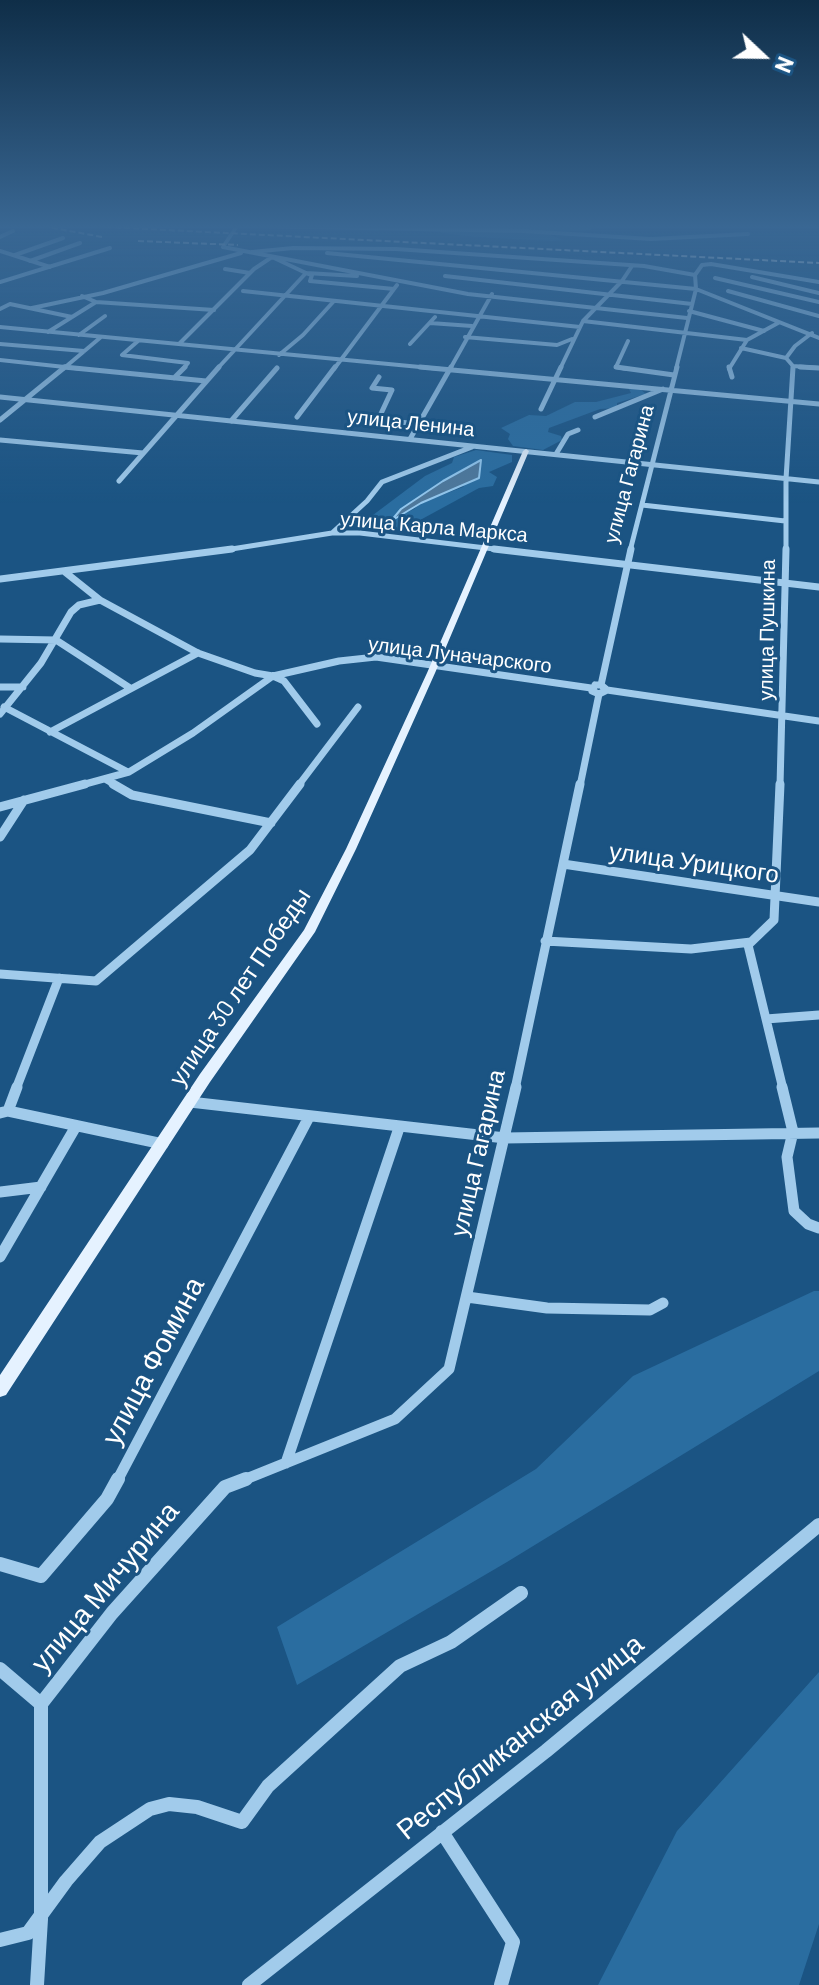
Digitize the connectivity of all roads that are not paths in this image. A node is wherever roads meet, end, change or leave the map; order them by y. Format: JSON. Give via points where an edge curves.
{"nodes":[{"id":1,"x":687,"y":318,"type":"edge"},
{"id":2,"x":69,"y":319,"type":"edge"},
{"id":3,"x":101,"y":319,"type":"edge"},
{"id":4,"x":205,"y":319,"type":"edge"},
{"id":5,"x":263,"y":319,"type":"edge"},
{"id":6,"x":318,"y":319,"type":"edge"},
{"id":7,"x":374,"y":319,"type":"edge"},
{"id":8,"x":434,"y":319,"type":"edge"},
{"id":9,"x":476,"y":319,"type":"edge"},
{"id":10,"x":526,"y":319,"type":"edge"},
{"id":11,"x":586,"y":319,"type":"edge"},
{"id":12,"x":718,"y":319,"type":"edge"},
{"id":13,"x":768,"y":319,"type":"edge"},
{"id":14,"x":430,"y":323,"type":"junction"},
{"id":15,"x":778,"y":323,"type":"junction"},
{"id":16,"x":581,"y":324,"type":"junction"},
{"id":17,"x":472,"y":326,"type":"junction"},
{"id":18,"x":0,"y":328,"type":"edge"},
{"id":19,"x":764,"y":331,"type":"junction"},
{"id":20,"x":48,"y":332,"type":"junction"},
{"id":21,"x":685,"y":332,"type":"junction"},
{"id":22,"x":808,"y":334,"type":"junction"},
{"id":23,"x":79,"y":335,"type":"junction"},
{"id":24,"x":819,"y":335,"type":"edge"},
{"id":25,"x":101,"y":337,"type":"junction"},
{"id":26,"x":465,"y":337,"type":"junction"},
{"id":27,"x":572,"y":339,"type":"junction"},
{"id":28,"x":747,"y":340,"type":"junction"},
{"id":29,"x":138,"y":341,"type":"junction"},
{"id":30,"x":628,"y":341,"type":"dead end"},
{"id":31,"x":0,"y":344,"type":"edge"},
{"id":32,"x":179,"y":344,"type":"junction"},
{"id":33,"x":410,"y":344,"type":"dead end"},
{"id":34,"x":741,"y":348,"type":"junction"},
{"id":35,"x":233,"y":350,"type":"junction"},
{"id":36,"x":84,"y":351,"type":"junction"},
{"id":37,"x":279,"y":355,"type":"junction"},
{"id":38,"x":786,"y":358,"type":"junction"},
{"id":39,"x":0,"y":360,"type":"edge"},
{"id":40,"x":342,"y":360,"type":"junction"},
{"id":41,"x":64,"y":366,"type":"junction"},
{"id":42,"x":793,"y":366,"type":"junction"},
{"id":43,"x":277,"y":368,"type":"dead end"},
{"id":44,"x":819,"y":368,"type":"edge"},
{"id":45,"x":451,"y":370,"type":"junction"},
{"id":46,"x":674,"y":375,"type":"junction"},
{"id":47,"x":379,"y":377,"type":"dead end"},
{"id":48,"x":732,"y":377,"type":"dead end"},
{"id":49,"x":174,"y":378,"type":"junction"},
{"id":50,"x":554,"y":379,"type":"junction"},
{"id":51,"x":206,"y":381,"type":"junction"},
{"id":52,"x":663,"y":389,"type":"junction"},
{"id":53,"x":671,"y":390,"type":"junction"},
{"id":54,"x":0,"y":397,"type":"edge"},
{"id":55,"x":23,"y":399,"type":"junction"},
{"id":56,"x":793,"y":401,"type":"junction"},
{"id":57,"x":819,"y":404,"type":"edge"},
{"id":58,"x":541,"y":409,"type":"dead end"},
{"id":59,"x":177,"y":416,"type":"junction"},
{"id":60,"x":297,"y":417,"type":"dead end"},
{"id":61,"x":595,"y":417,"type":"dead end"},
{"id":62,"x":0,"y":420,"type":"edge"},
{"id":63,"x":231,"y":421,"type":"junction"},
{"id":64,"x":419,"y":424,"type":"junction"},
{"id":65,"x":578,"y":430,"type":"dead end"},
{"id":66,"x":410,"y":439,"type":"junction"},
{"id":67,"x":0,"y":440,"type":"edge"},
{"id":68,"x":473,"y":447,"type":"junction"},
{"id":69,"x":526,"y":451,"type":"junction"},
{"id":70,"x":143,"y":453,"type":"junction"},
{"id":71,"x":556,"y":454,"type":"junction"},
{"id":72,"x":653,"y":465,"type":"junction"},
{"id":73,"x":786,"y":479,"type":"junction"},
{"id":74,"x":119,"y":481,"type":"dead end"},
{"id":75,"x":819,"y":482,"type":"edge"},
{"id":76,"x":642,"y":505,"type":"junction"},
{"id":77,"x":785,"y":521,"type":"junction"},
{"id":78,"x":332,"y":533,"type":"junction"},
{"id":79,"x":483,"y":547,"type":"junction"},
{"id":80,"x":625,"y":564,"type":"junction"},
{"id":81,"x":65,"y":572,"type":"junction"},
{"id":82,"x":0,"y":579,"type":"edge"},
{"id":83,"x":785,"y":583,"type":"junction"},
{"id":84,"x":819,"y":587,"type":"edge"},
{"id":85,"x":100,"y":600,"type":"junction"},
{"id":86,"x":0,"y":639,"type":"edge"},
{"id":87,"x":56,"y":640,"type":"junction"},
{"id":88,"x":198,"y":653,"type":"junction"},
{"id":89,"x":434,"y":665,"type":"junction"},
{"id":90,"x":273,"y":676,"type":"junction"},
{"id":91,"x":0,"y":687,"type":"edge"},
{"id":92,"x":23,"y":687,"type":"junction"},
{"id":93,"x":130,"y":688,"type":"junction"},
{"id":94,"x":600,"y":689,"type":"junction"},
{"id":95,"x":358,"y":707,"type":"dead end"},
{"id":96,"x":2,"y":710,"type":"edge"},
{"id":97,"x":781,"y":716,"type":"junction"},
{"id":98,"x":819,"y":721,"type":"edge"},
{"id":99,"x":317,"y":724,"type":"dead end"},
{"id":100,"x":50,"y":732,"type":"junction"},
{"id":101,"x":129,"y":772,"type":"junction"},
{"id":102,"x":105,"y":779,"type":"junction"},
{"id":103,"x":24,"y":800,"type":"junction"},
{"id":104,"x":0,"y":807,"type":"edge"},
{"id":105,"x":271,"y":823,"type":"junction"},
{"id":106,"x":0,"y":837,"type":"edge"},
{"id":107,"x":563,"y":864,"type":"junction"},
{"id":108,"x":774,"y":895,"type":"junction"},
{"id":109,"x":819,"y":902,"type":"edge"},
{"id":110,"x":545,"y":941,"type":"junction"},
{"id":111,"x":751,"y":942,"type":"junction"},
{"id":112,"x":0,"y":974,"type":"edge"},
{"id":113,"x":59,"y":978,"type":"junction"},
{"id":114,"x":819,"y":1015,"type":"edge"},
{"id":115,"x":766,"y":1019,"type":"junction"},
{"id":116,"x":190,"y":1102,"type":"junction"},
{"id":117,"x":4,"y":1112,"type":"edge"},
{"id":118,"x":309,"y":1117,"type":"junction"},
{"id":119,"x":75,"y":1128,"type":"junction"},
{"id":120,"x":399,"y":1128,"type":"junction"},
{"id":121,"x":793,"y":1132,"type":"junction"},
{"id":122,"x":819,"y":1133,"type":"edge"},
{"id":123,"x":505,"y":1138,"type":"junction"},
{"id":124,"x":163,"y":1144,"type":"junction"},
{"id":125,"x":41,"y":1187,"type":"junction"},
{"id":126,"x":0,"y":1192,"type":"edge"},
{"id":127,"x":819,"y":1228,"type":"edge"},
{"id":128,"x":0,"y":1257,"type":"edge"},
{"id":129,"x":467,"y":1297,"type":"junction"},
{"id":130,"x":663,"y":1303,"type":"dead end"},
{"id":131,"x":0,"y":1389,"type":"edge"},
{"id":132,"x":286,"y":1463,"type":"junction"},
{"id":133,"x":225,"y":1487,"type":"joint"},
{"id":134,"x":819,"y":1525,"type":"edge"},
{"id":135,"x":0,"y":1564,"type":"edge"},
{"id":136,"x":521,"y":1593,"type":"dead end"},
{"id":137,"x":0,"y":1669,"type":"edge"},
{"id":138,"x":41,"y":1704,"type":"junction"},
{"id":139,"x":442,"y":1832,"type":"junction"},
{"id":140,"x":41,"y":1919,"type":"junction"},
{"id":141,"x":0,"y":1940,"type":"edge"},
{"id":142,"x":37,"y":1985,"type":"edge"},
{"id":143,"x":249,"y":1985,"type":"edge"},
{"id":144,"x":501,"y":1985,"type":"edge"}],
"edges":[{"from":1,"to":21,"type":"street","name":"улица Гагарина"},
{"from":2,"to":20,"type":"street"},
{"from":3,"to":23,"type":"street"},
{"from":4,"to":32,"type":"street"},
{"from":5,"to":35,"type":"street"},
{"from":6,"to":37,"type":"street"},
{"from":7,"to":40,"type":"street"},
{"from":8,"to":14,"type":"street"},
{"from":9,"to":17,"type":"street"},
{"from":10,"to":16,"type":"street"},
{"from":11,"to":16,"type":"street"},
{"from":12,"to":19,"type":"street"},
{"from":13,"to":15,"type":"street"},
{"from":14,"to":17,"type":"street"},
{"from":14,"to":33,"type":"street"},
{"from":15,"to":19,"type":"street"},
{"from":15,"to":22,"type":"street"},
{"from":16,"to":21,"type":"street"},
{"from":16,"to":27,"type":"street"},
{"from":17,"to":26,"type":"street"},
{"from":18,"to":20,"type":"street"},
{"from":19,"to":28,"type":"street"},
{"from":20,"to":23,"type":"street"},
{"from":21,"to":28,"type":"street"},
{"from":21,"to":46,"type":"street","name":"улица Гагарина"},
{"from":22,"to":24,"type":"street"},
{"from":22,"to":38,"type":"street"},
{"from":23,"to":25,"type":"street"},
{"from":25,"to":29,"type":"street"},
{"from":25,"to":36,"type":"street"},
{"from":26,"to":27,"type":"street","via":[[557,345]]},
{"from":26,"to":45,"type":"street"},
{"from":27,"to":50,"type":"street","via":[[571,351]]},
{"from":28,"to":34,"type":"street"},
{"from":29,"to":32,"type":"street"},
{"from":29,"to":49,"type":"street","via":[[122,355],[188,363]]},
{"from":30,"to":46,"type":"street","via":[[616,367]]},
{"from":31,"to":36,"type":"street"},
{"from":32,"to":35,"type":"street"},
{"from":34,"to":38,"type":"street"},
{"from":34,"to":48,"type":"street","via":[[729,367]]},
{"from":35,"to":37,"type":"street"},
{"from":35,"to":51,"type":"street"},
{"from":36,"to":41,"type":"street"},
{"from":37,"to":40,"type":"street"},
{"from":38,"to":42,"type":"street"},
{"from":39,"to":41,"type":"street"},
{"from":40,"to":45,"type":"street"},
{"from":40,"to":60,"type":"street"},
{"from":41,"to":49,"type":"street"},
{"from":41,"to":55,"type":"street"},
{"from":42,"to":44,"type":"street"},
{"from":42,"to":56,"type":"street","name":"улица Пушкина"},
{"from":43,"to":63,"type":"street"},
{"from":45,"to":50,"type":"street"},
{"from":45,"to":64,"type":"street"},
{"from":46,"to":53,"type":"street","name":"улица Гагарина"},
{"from":47,"to":64,"type":"street","via":[[372,388],[392,390],[378,420]]},
{"from":49,"to":51,"type":"street"},
{"from":50,"to":52,"type":"street"},
{"from":50,"to":58,"type":"street"},
{"from":51,"to":59,"type":"street"},
{"from":52,"to":53,"type":"street"},
{"from":52,"to":61,"type":"street"},
{"from":53,"to":56,"type":"street"},
{"from":53,"to":72,"type":"street","name":"улица Гагарина"},
{"from":54,"to":55,"type":"street","name":"улица Ленина"},
{"from":55,"to":59,"type":"street","name":"улица Ленина"},
{"from":55,"to":62,"type":"street"},
{"from":56,"to":57,"type":"street"},
{"from":56,"to":73,"type":"street","name":"улица Пушкина"},
{"from":59,"to":63,"type":"street","name":"улица Ленина"},
{"from":59,"to":70,"type":"street"},
{"from":63,"to":66,"type":"street","name":"улица Ленина"},
{"from":64,"to":66,"type":"street"},
{"from":65,"to":71,"type":"street","via":[[568,434]]},
{"from":66,"to":68,"type":"street","name":"улица Ленина"},
{"from":67,"to":70,"type":"street"},
{"from":68,"to":69,"type":"street","name":"улица Ленина"},
{"from":68,"to":78,"type":"street","via":[[382,482]]},
{"from":69,"to":71,"type":"street","name":"улица Ленина"},
{"from":69,"to":79,"type":"main road","name":"улица 30 лет Победы"},
{"from":70,"to":74,"type":"street"},
{"from":71,"to":72,"type":"street","name":"улица Ленина"},
{"from":72,"to":73,"type":"street","name":"улица Ленина"},
{"from":72,"to":76,"type":"street","name":"улица Гагарина"},
{"from":73,"to":75,"type":"street","name":"улица Ленина"},
{"from":73,"to":77,"type":"street","name":"улица Пушкина"},
{"from":76,"to":77,"type":"street"},
{"from":76,"to":80,"type":"street","name":"улица Гагарина"},
{"from":77,"to":83,"type":"street","name":"улица Пушкина"},
{"from":78,"to":79,"type":"street","name":"улица Карла Маркса"},
{"from":78,"to":81,"type":"street","name":"улица Карла Маркса"},
{"from":79,"to":80,"type":"street","name":"улица Карла Маркса"},
{"from":79,"to":89,"type":"main road","name":"улица 30 лет Победы"},
{"from":80,"to":83,"type":"street","name":"улица Карла Маркса"},
{"from":80,"to":94,"type":"street","name":"улица Гагарина"},
{"from":81,"to":82,"type":"street","name":"улица Карла Маркса"},
{"from":81,"to":85,"type":"street","name":"улица Луначарского"},
{"from":83,"to":84,"type":"street","name":"улица Карла Маркса"},
{"from":83,"to":97,"type":"street","name":"улица Пушкина"},
{"from":85,"to":87,"type":"street","via":[[71,612]]},
{"from":85,"to":88,"type":"street","name":"улица Луначарского"},
{"from":86,"to":87,"type":"street"},
{"from":87,"to":92,"type":"street"},
{"from":87,"to":93,"type":"street"},
{"from":88,"to":90,"type":"street","name":"улица Луначарского"},
{"from":88,"to":93,"type":"street"},
{"from":89,"to":90,"type":"street","name":"улица Луначарского","via":[[376,657]]},
{"from":89,"to":94,"type":"street","name":"улица Луначарского"},
{"from":89,"to":116,"type":"main road","name":"улица 30 лет Победы","via":[[309,932]]},
{"from":90,"to":99,"type":"street","via":[[284,681]]},
{"from":90,"to":101,"type":"street"},
{"from":91,"to":92,"type":"street"},
{"from":92,"to":96,"type":"street"},
{"from":93,"to":100,"type":"street"},
{"from":94,"to":97,"type":"street","name":"улица Луначарского"},
{"from":94,"to":107,"type":"street","name":"улица Гагарина"},
{"from":95,"to":105,"type":"street"},
{"from":96,"to":100,"type":"street"},
{"from":97,"to":98,"type":"street","name":"улица Луначарского"},
{"from":97,"to":108,"type":"street","name":"улица Пушкина"},
{"from":100,"to":101,"type":"street"},
{"from":101,"to":102,"type":"street"},
{"from":102,"to":103,"type":"street"},
{"from":102,"to":105,"type":"street","via":[[132,795]]},
{"from":103,"to":104,"type":"street"},
{"from":103,"to":106,"type":"street"},
{"from":105,"to":113,"type":"street","via":[[250,850],[96,981]]},
{"from":107,"to":108,"type":"street","name":"улица Урицкого"},
{"from":107,"to":110,"type":"street","name":"улица Гагарина"},
{"from":108,"to":109,"type":"street","name":"улица Урицкого"},
{"from":108,"to":111,"type":"street","name":"улица Пушкина","via":[[774,920]]},
{"from":110,"to":111,"type":"street","via":[[691,949]]},
{"from":110,"to":123,"type":"street","name":"улица Гагарина"},
{"from":111,"to":115,"type":"street"},
{"from":112,"to":113,"type":"street"},
{"from":113,"to":117,"type":"street"},
{"from":114,"to":115,"type":"street"},
{"from":115,"to":121,"type":"street"},
{"from":116,"to":118,"type":"street"},
{"from":116,"to":124,"type":"main road","name":"улица 30 лет Победы"},
{"from":117,"to":119,"type":"street"},
{"from":118,"to":120,"type":"street"},
{"from":118,"to":135,"type":"street","name":"улица Фомина","via":[[107,1499],[41,1576]]},
{"from":119,"to":124,"type":"street"},
{"from":119,"to":125,"type":"street"},
{"from":120,"to":123,"type":"street"},
{"from":120,"to":132,"type":"street"},
{"from":121,"to":122,"type":"street"},
{"from":121,"to":123,"type":"street"},
{"from":121,"to":127,"type":"street","via":[[787,1157],[794,1211]]},
{"from":123,"to":129,"type":"street","name":"улица Гагарина"},
{"from":124,"to":131,"type":"main road","name":"улица 30 лет Победы"},
{"from":125,"to":126,"type":"street"},
{"from":125,"to":128,"type":"street"},
{"from":129,"to":130,"type":"street","via":[[547,1308],[650,1310]]},
{"from":129,"to":132,"type":"street","name":"улица Гагарина","via":[[449,1369],[395,1419]]},
{"from":132,"to":133,"type":"street","name":"улица Гагарина"},
{"from":133,"to":138,"type":"street","name":"улица Мичурина","via":[[112,1613]]},
{"from":134,"to":139,"type":"street","name":"Республиканская улица"},
{"from":136,"to":140,"type":"street","via":[[451,1642],[400,1666],[268,1786],[242,1822],[197,1807],[169,1804],[150,1809],[123,1824],[83,1859]]},
{"from":137,"to":138,"type":"street"},
{"from":138,"to":140,"type":"street","name":"улица Мичурина"},
{"from":139,"to":143,"type":"street","name":"Республиканская улица"},
{"from":139,"to":144,"type":"street","via":[[513,1942]]},
{"from":140,"to":141,"type":"street","via":[[28,1933]]},
{"from":140,"to":142,"type":"street","name":"улица Мичурина"}]}
